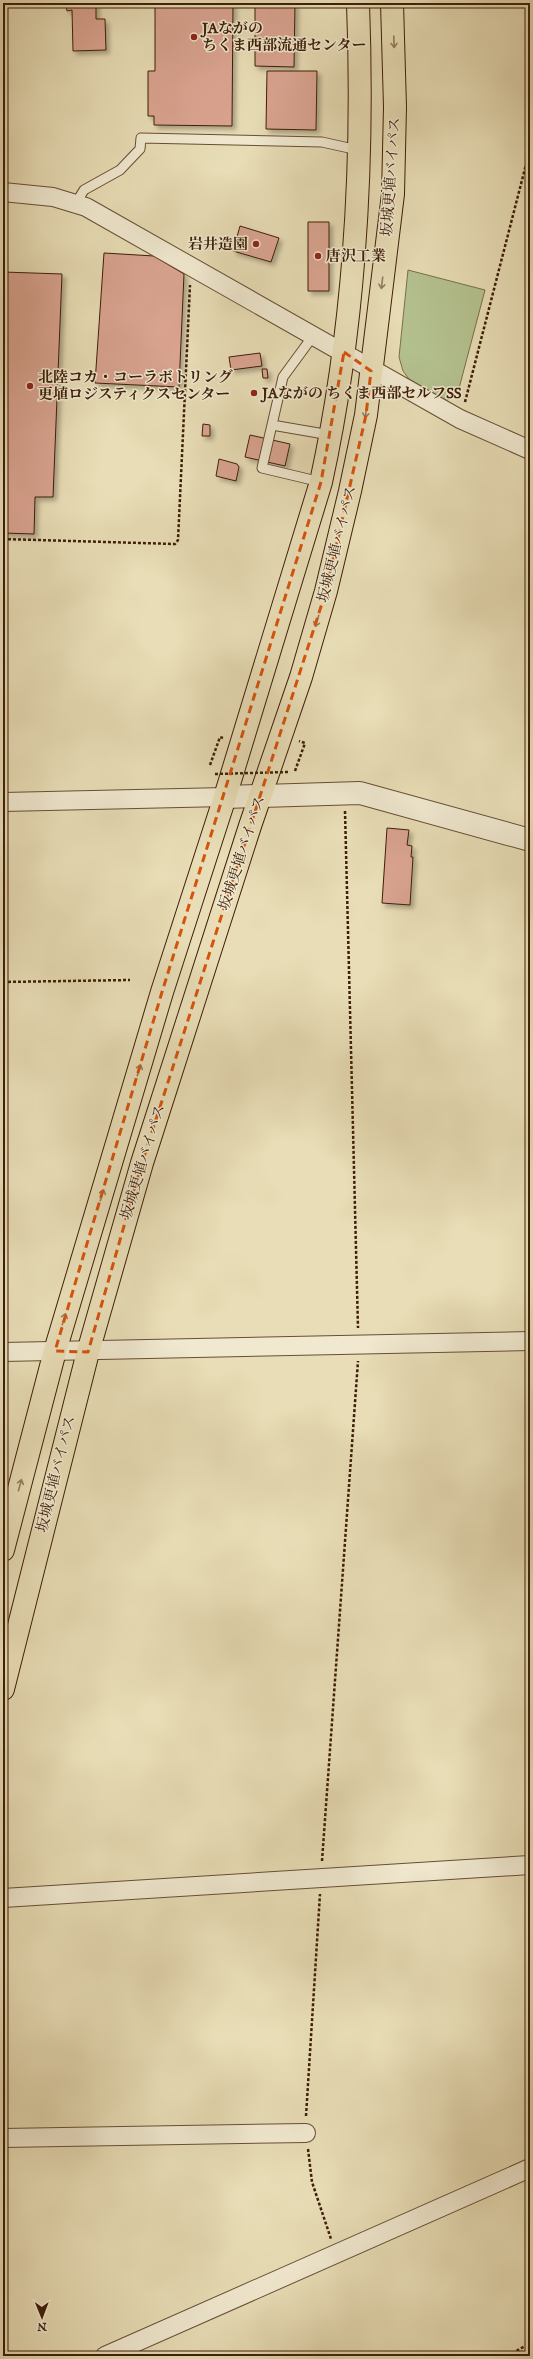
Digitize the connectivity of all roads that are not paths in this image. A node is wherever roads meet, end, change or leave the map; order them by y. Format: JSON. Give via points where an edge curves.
{"nodes":[{"id":1,"x":358,"y":3,"type":"edge"},
{"id":2,"x":392,"y":3,"type":"edge"},
{"id":3,"x":358,"y":150,"type":"junction"},
{"id":4,"x":3,"y":192,"type":"edge"},
{"id":5,"x":76,"y":203,"type":"junction"},
{"id":6,"x":313,"y":336,"type":"junction"},
{"id":7,"x":344,"y":352,"type":"junction"},
{"id":8,"x":371,"y":371,"type":"junction"},
{"id":9,"x":272,"y":425,"type":"junction"},
{"id":10,"x":331,"y":435,"type":"junction"},
{"id":11,"x":530,"y":450,"type":"edge"},
{"id":12,"x":321,"y":482,"type":"junction"},
{"id":13,"x":260,"y":796,"type":"junction"},
{"id":14,"x":225,"y":797,"type":"junction"},
{"id":15,"x":3,"y":802,"type":"edge"},
{"id":16,"x":530,"y":840,"type":"edge"},
{"id":17,"x":530,"y":1341,"type":"edge"},
{"id":18,"x":55,"y":1351,"type":"junction"},
{"id":19,"x":3,"y":1352,"type":"edge"},
{"id":20,"x":88,"y":1352,"type":"junction"},
{"id":21,"x":3,"y":1550,"type":"edge"},
{"id":22,"x":3,"y":1689,"type":"edge"},
{"id":23,"x":530,"y":1865,"type":"edge"},
{"id":24,"x":3,"y":1898,"type":"edge"},
{"id":25,"x":306,"y":2133,"type":"road end"},
{"id":26,"x":3,"y":2138,"type":"edge"},
{"id":27,"x":530,"y":2168,"type":"edge"},
{"id":28,"x":105,"y":2356,"type":"edge"}],
"edges":[{"from":1,"to":3,"type":"highway","name":"坂城更埴バイパス"},
{"from":2,"to":8,"type":"highway","name":"坂城更埴バイパス","one_way":true,"via":[[396,108],[393,194]]},
{"from":3,"to":5,"type":"lane","via":[[322,142],[141,138],[140,149],[120,170],[84,190]]},
{"from":3,"to":7,"type":"highway","name":"坂城更埴バイパス","via":[[358,190]]},
{"from":4,"to":5,"type":"street","via":[[53,197]]},
{"from":5,"to":6,"type":"street"},
{"from":6,"to":7,"type":"street"},
{"from":6,"to":9,"type":"lane","via":[[284,377]]},
{"from":7,"to":8,"type":"street"},
{"from":7,"to":10,"type":"highway","name":"坂城更埴バイパス"},
{"from":8,"to":11,"type":"street","via":[[460,419]]},
{"from":8,"to":13,"type":"highway","name":"坂城更埴バイパス","one_way":true,"via":[[363,430],[326,591],[301,677]]},
{"from":9,"to":10,"type":"lane"},
{"from":9,"to":12,"type":"lane","via":[[262,468]]},
{"from":10,"to":12,"type":"highway","name":"坂城更埴バイパス"},
{"from":12,"to":14,"type":"highway","name":"坂城更埴バイパス"},
{"from":13,"to":14,"type":"street"},
{"from":13,"to":16,"type":"street","via":[[360,793]]},
{"from":13,"to":20,"type":"highway","name":"坂城更埴バイパス","via":[[142,1163]]},
{"from":14,"to":15,"type":"street"},
{"from":18,"to":14,"type":"highway","name":"坂城更埴バイパス","one_way":true,"via":[[162,992]]},
{"from":17,"to":20,"type":"street"},
{"from":18,"to":19,"type":"street"},
{"from":18,"to":20,"type":"street"},
{"from":21,"to":18,"type":"highway","name":"坂城更埴バイパス","one_way":true},
{"from":20,"to":22,"type":"highway","name":"坂城更埴バイパス"},
{"from":23,"to":24,"type":"street"},
{"from":25,"to":26,"type":"street"},
{"from":27,"to":28,"type":"street"}]}
